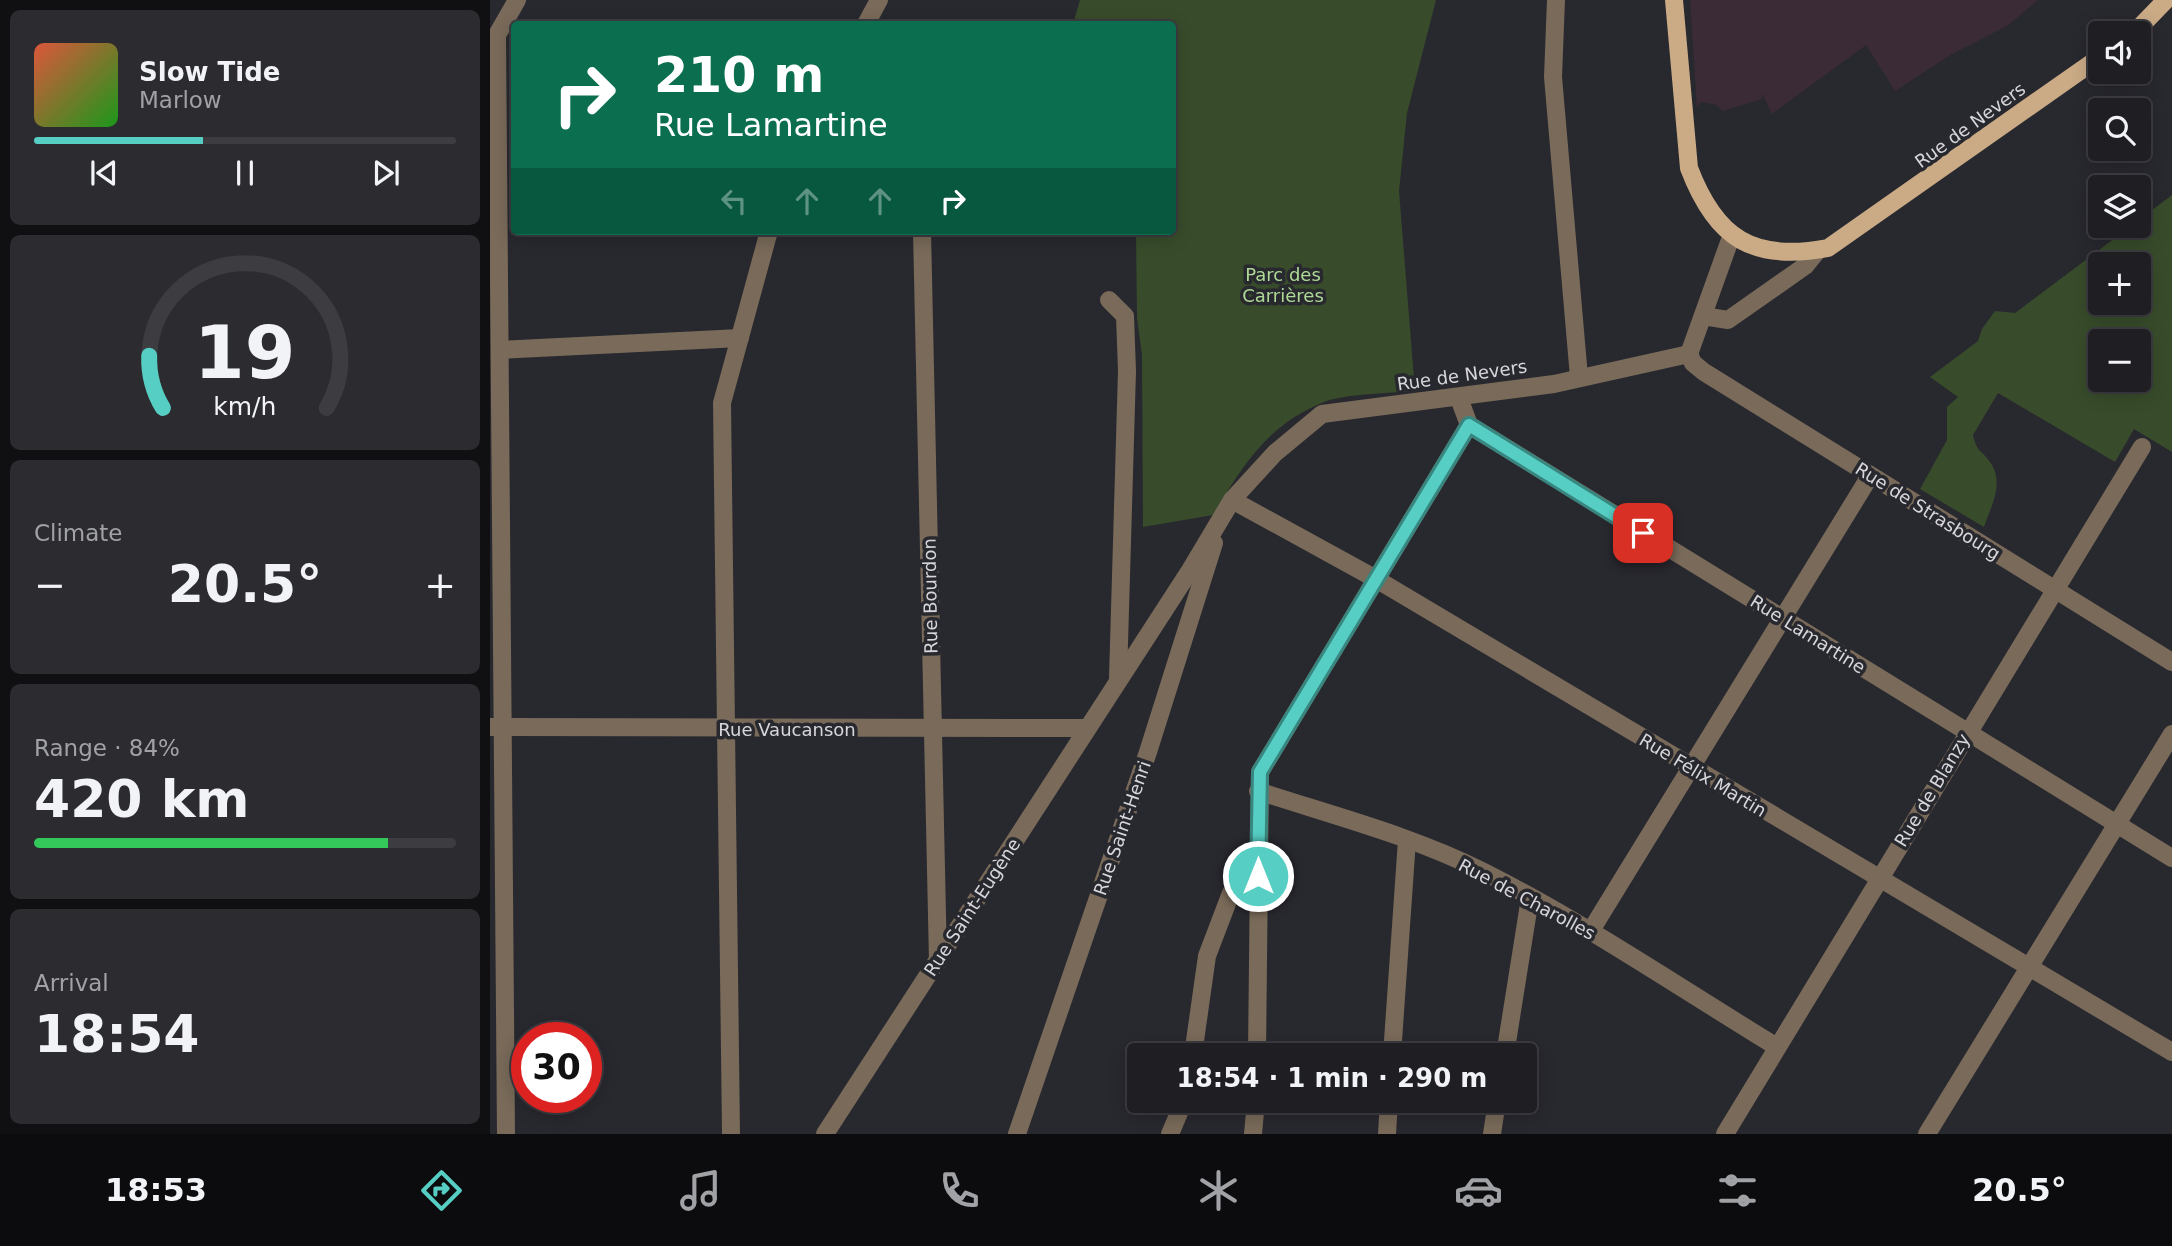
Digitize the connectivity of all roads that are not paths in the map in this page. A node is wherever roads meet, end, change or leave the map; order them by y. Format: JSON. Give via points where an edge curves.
{"nodes":[{"id":1,"x":517,"y":0,"type":"edge"},
{"id":2,"x":879,"y":0,"type":"edge"},
{"id":3,"x":1556,"y":0,"type":"edge"},
{"id":4,"x":1674,"y":0,"type":"edge"},
{"id":5,"x":2166,"y":0,"type":"edge"},
{"id":6,"x":868,"y":21,"type":"edge"},
{"id":7,"x":2146,"y":21,"type":"edge"},
{"id":8,"x":494,"y":35,"type":"edge"},
{"id":9,"x":2088,"y":65,"type":"edge"},
{"id":10,"x":494,"y":206,"type":"edge"},
{"id":11,"x":768,"y":235,"type":"edge"},
{"id":12,"x":922,"y":235,"type":"edge"},
{"id":13,"x":1731,"y":237,"type":"junction"},
{"id":14,"x":1824,"y":249,"type":"junction"},
{"id":15,"x":1109,"y":300,"type":"dead end"},
{"id":16,"x":1703,"y":316,"type":"junction"},
{"id":17,"x":740,"y":338,"type":"junction"},
{"id":18,"x":500,"y":350,"type":"junction"},
{"id":19,"x":1689,"y":354,"type":"junction"},
{"id":20,"x":1579,"y":377,"type":"junction"},
{"id":21,"x":1459,"y":398,"type":"junction"},
{"id":22,"x":1469,"y":425,"type":"junction"},
{"id":23,"x":2141,"y":447,"type":"dead end"},
{"id":24,"x":1870,"y":476,"type":"junction"},
{"id":25,"x":1232,"y":500,"type":"junction"},
{"id":26,"x":1221,"y":520,"type":"junction"},
{"id":27,"x":1376,"y":579,"type":"junction"},
{"id":28,"x":2055,"y":590,"type":"junction"},
{"id":29,"x":1783,"y":619,"type":"junction"},
{"id":30,"x":2172,"y":662,"type":"edge"},
{"id":31,"x":1118,"y":680,"type":"junction"},
{"id":32,"x":496,"y":727,"type":"edge"},
{"id":33,"x":1085,"y":728,"type":"junction"},
{"id":34,"x":726,"y":729,"type":"junction"},
{"id":35,"x":933,"y":730,"type":"junction"},
{"id":36,"x":1967,"y":732,"type":"junction"},
{"id":37,"x":2172,"y":734,"type":"edge"},
{"id":38,"x":1692,"y":769,"type":"junction"},
{"id":39,"x":1258,"y":791,"type":"junction"},
{"id":40,"x":2116,"y":825,"type":"junction"},
{"id":41,"x":1407,"y":840,"type":"junction"},
{"id":42,"x":1259,"y":848,"type":"junction"},
{"id":43,"x":2172,"y":858,"type":"edge"},
{"id":44,"x":1878,"y":878,"type":"junction"},
{"id":45,"x":1530,"y":898,"type":"junction"},
{"id":46,"x":1590,"y":932,"type":"junction"},
{"id":47,"x":938,"y":961,"type":"junction"},
{"id":48,"x":2029,"y":968,"type":"junction"},
{"id":49,"x":1195,"y":1043,"type":"edge"},
{"id":50,"x":1257,"y":1043,"type":"edge"},
{"id":51,"x":1393,"y":1043,"type":"edge"},
{"id":52,"x":1507,"y":1043,"type":"edge"},
{"id":53,"x":1777,"y":1047,"type":"junction"},
{"id":54,"x":2172,"y":1052,"type":"edge"},
{"id":55,"x":1179,"y":1113,"type":"edge"},
{"id":56,"x":1255,"y":1113,"type":"edge"},
{"id":57,"x":1388,"y":1113,"type":"edge"},
{"id":58,"x":1495,"y":1113,"type":"edge"},
{"id":59,"x":506,"y":1134,"type":"edge"},
{"id":60,"x":731,"y":1134,"type":"edge"},
{"id":61,"x":825,"y":1134,"type":"edge"},
{"id":62,"x":1017,"y":1134,"type":"edge"},
{"id":63,"x":1170,"y":1134,"type":"edge"},
{"id":64,"x":1253,"y":1134,"type":"edge"},
{"id":65,"x":1387,"y":1134,"type":"edge"},
{"id":66,"x":1492,"y":1134,"type":"edge"},
{"id":67,"x":1725,"y":1134,"type":"edge"},
{"id":68,"x":1927,"y":1134,"type":"edge"}],
"edges":[{"from":1,"to":8,"type":"street"},
{"from":2,"to":6,"type":"street"},
{"from":3,"to":20,"type":"street","via":[[1553,77]]},
{"from":4,"to":13,"type":"main road","via":[[1689,168],[1708,210]]},
{"from":5,"to":7,"type":"main road"},
{"from":8,"to":10,"type":"street"},
{"from":9,"to":14,"type":"main road","name":"Rue de Nevers"},
{"from":10,"to":18,"type":"street"},
{"from":11,"to":17,"type":"street"},
{"from":12,"to":35,"type":"street","name":"Rue Bourdon"},
{"from":13,"to":14,"type":"main road","via":[[1766,252],[1798,254]]},
{"from":13,"to":16,"type":"street"},
{"from":14,"to":16,"type":"street","name":"Rue de Nevers","via":[[1728,320]]},
{"from":15,"to":31,"type":"street","via":[[1125,316],[1127,371]]},
{"from":16,"to":19,"type":"street"},
{"from":17,"to":18,"type":"street"},
{"from":17,"to":34,"type":"street","via":[[722,403]]},
{"from":18,"to":32,"type":"street"},
{"from":19,"to":20,"type":"street","name":"Rue de Nevers"},
{"from":19,"to":24,"type":"street","name":"Rue de Strasbourg","via":[[1704,372]]},
{"from":20,"to":21,"type":"street","name":"Rue de Nevers"},
{"from":21,"to":22,"type":"street"},
{"from":21,"to":25,"type":"street","name":"Rue de Nevers","via":[[1322,414],[1275,453]]},
{"from":22,"to":27,"type":"street"},
{"from":22,"to":29,"type":"street","name":"Rue Lamartine"},
{"from":23,"to":28,"type":"street","name":"Rue de Blanzy"},
{"from":24,"to":28,"type":"street","name":"Rue de Strasbourg"},
{"from":24,"to":29,"type":"street"},
{"from":25,"to":26,"type":"street","name":"Rue Saint-Eugène"},
{"from":25,"to":27,"type":"street","name":"Rue Félix Martin"},
{"from":26,"to":31,"type":"street","name":"Rue Saint-Eugène"},
{"from":26,"to":62,"type":"street","name":"Rue Saint-Henri","via":[[1148,752]]},
{"from":27,"to":38,"type":"street","name":"Rue Félix Martin"},
{"from":27,"to":39,"type":"street","via":[[1272,750],[1260,772]]},
{"from":28,"to":30,"type":"street","name":"Rue de Strasbourg"},
{"from":28,"to":36,"type":"street","name":"Rue de Blanzy"},
{"from":29,"to":36,"type":"street","name":"Rue Lamartine"},
{"from":29,"to":38,"type":"street"},
{"from":31,"to":33,"type":"street","name":"Rue Saint-Eugène"},
{"from":32,"to":34,"type":"street","name":"Rue Vaucanson"},
{"from":32,"to":59,"type":"street"},
{"from":33,"to":35,"type":"street","name":"Rue Vaucanson"},
{"from":33,"to":47,"type":"street","name":"Rue Saint-Eugène"},
{"from":34,"to":35,"type":"street","name":"Rue Vaucanson"},
{"from":34,"to":60,"type":"street"},
{"from":35,"to":47,"type":"street","name":"Rue Bourdon"},
{"from":36,"to":40,"type":"street","name":"Rue Lamartine"},
{"from":36,"to":44,"type":"street","name":"Rue de Blanzy"},
{"from":37,"to":40,"type":"street"},
{"from":38,"to":44,"type":"street","name":"Rue Félix Martin"},
{"from":38,"to":46,"type":"street"},
{"from":39,"to":41,"type":"street","name":"Rue de Charolles"},
{"from":39,"to":42,"type":"street"},
{"from":40,"to":43,"type":"street","name":"Rue Lamartine"},
{"from":40,"to":48,"type":"street"},
{"from":41,"to":45,"type":"street","name":"Rue de Charolles"},
{"from":41,"to":51,"type":"street"},
{"from":42,"to":49,"type":"street","via":[[1231,893],[1207,956]]},
{"from":42,"to":50,"type":"street"},
{"from":44,"to":48,"type":"street","name":"Rue Félix Martin"},
{"from":44,"to":53,"type":"street","name":"Rue de Blanzy"},
{"from":45,"to":46,"type":"street","name":"Rue de Charolles"},
{"from":45,"to":52,"type":"street"},
{"from":46,"to":53,"type":"street","name":"Rue de Charolles"},
{"from":47,"to":61,"type":"street","name":"Rue Saint-Eugène"},
{"from":48,"to":54,"type":"street","name":"Rue Félix Martin"},
{"from":48,"to":68,"type":"street"},
{"from":53,"to":67,"type":"street","name":"Rue de Blanzy"},
{"from":55,"to":63,"type":"street"},
{"from":56,"to":64,"type":"street"},
{"from":57,"to":65,"type":"street"},
{"from":58,"to":66,"type":"street"}]}
